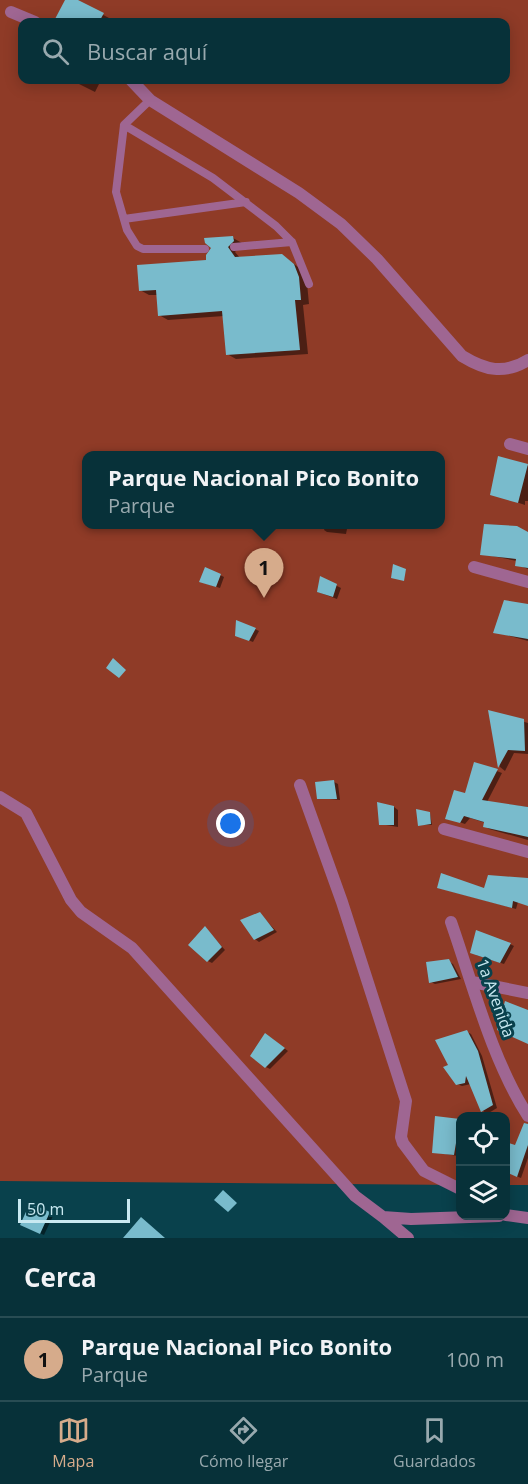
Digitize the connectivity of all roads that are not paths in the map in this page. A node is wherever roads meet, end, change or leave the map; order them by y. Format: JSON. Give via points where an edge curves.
{"nodes":[{"id":1,"x":11,"y":12,"type":"dead end"},
{"id":2,"x":25,"y":18,"type":"edge"},
{"id":3,"x":135,"y":84,"type":"edge"},
{"id":4,"x":150,"y":100,"type":"junction"},
{"id":5,"x":124,"y":125,"type":"junction"},
{"id":6,"x":246,"y":202,"type":"junction"},
{"id":7,"x":124,"y":219,"type":"junction"},
{"id":8,"x":292,"y":242,"type":"junction"},
{"id":9,"x":234,"y":247,"type":"dead end"},
{"id":10,"x":205,"y":249,"type":"dead end"},
{"id":11,"x":309,"y":284,"type":"dead end"},
{"id":12,"x":528,"y":360,"type":"edge"},
{"id":13,"x":510,"y":444,"type":"dead end"},
{"id":14,"x":528,"y":449,"type":"edge"},
{"id":15,"x":474,"y":567,"type":"dead end"},
{"id":16,"x":528,"y":582,"type":"edge"},
{"id":17,"x":300,"y":785,"type":"dead end"},
{"id":18,"x":0,"y":797,"type":"edge"},
{"id":19,"x":444,"y":830,"type":"dead end"},
{"id":20,"x":528,"y":852,"type":"edge"},
{"id":21,"x":451,"y":922,"type":"dead end"},
{"id":22,"x":472,"y":982,"type":"junction"},
{"id":23,"x":528,"y":993,"type":"edge"},
{"id":24,"x":528,"y":1116,"type":"edge"},
{"id":25,"x":456,"y":1188,"type":"edge"},
{"id":26,"x":383,"y":1217,"type":"junction"},
{"id":27,"x":456,"y":1217,"type":"edge"},
{"id":28,"x":408,"y":1238,"type":"edge"}],
"edges":[{"from":1,"to":2,"type":"street"},
{"from":3,"to":4,"type":"street"},
{"from":4,"to":5,"type":"lane"},
{"from":4,"to":12,"type":"street","via":[[299,192],[341,224],[462,356],[480,367],[498,370],[514,368]]},
{"from":5,"to":6,"type":"lane"},
{"from":5,"to":7,"type":"lane","via":[[116,192]]},
{"from":6,"to":7,"type":"lane"},
{"from":6,"to":8,"type":"lane"},
{"from":7,"to":10,"type":"lane","via":[[137,246],[143,249]]},
{"from":8,"to":9,"type":"lane"},
{"from":8,"to":11,"type":"lane"},
{"from":13,"to":14,"type":"street"},
{"from":15,"to":16,"type":"street"},
{"from":17,"to":25,"type":"street","via":[[406,1101],[403,1143],[424,1171]]},
{"from":18,"to":26,"type":"street","via":[[26,813],[76,906],[132,948],[355,1196]]},
{"from":19,"to":20,"type":"street"},
{"from":21,"to":22,"type":"street","name":"1a Avenida"},
{"from":22,"to":23,"type":"street"},
{"from":22,"to":24,"type":"street","name":"1a Avenida"},
{"from":26,"to":27,"type":"street"},
{"from":26,"to":28,"type":"street"}]}
